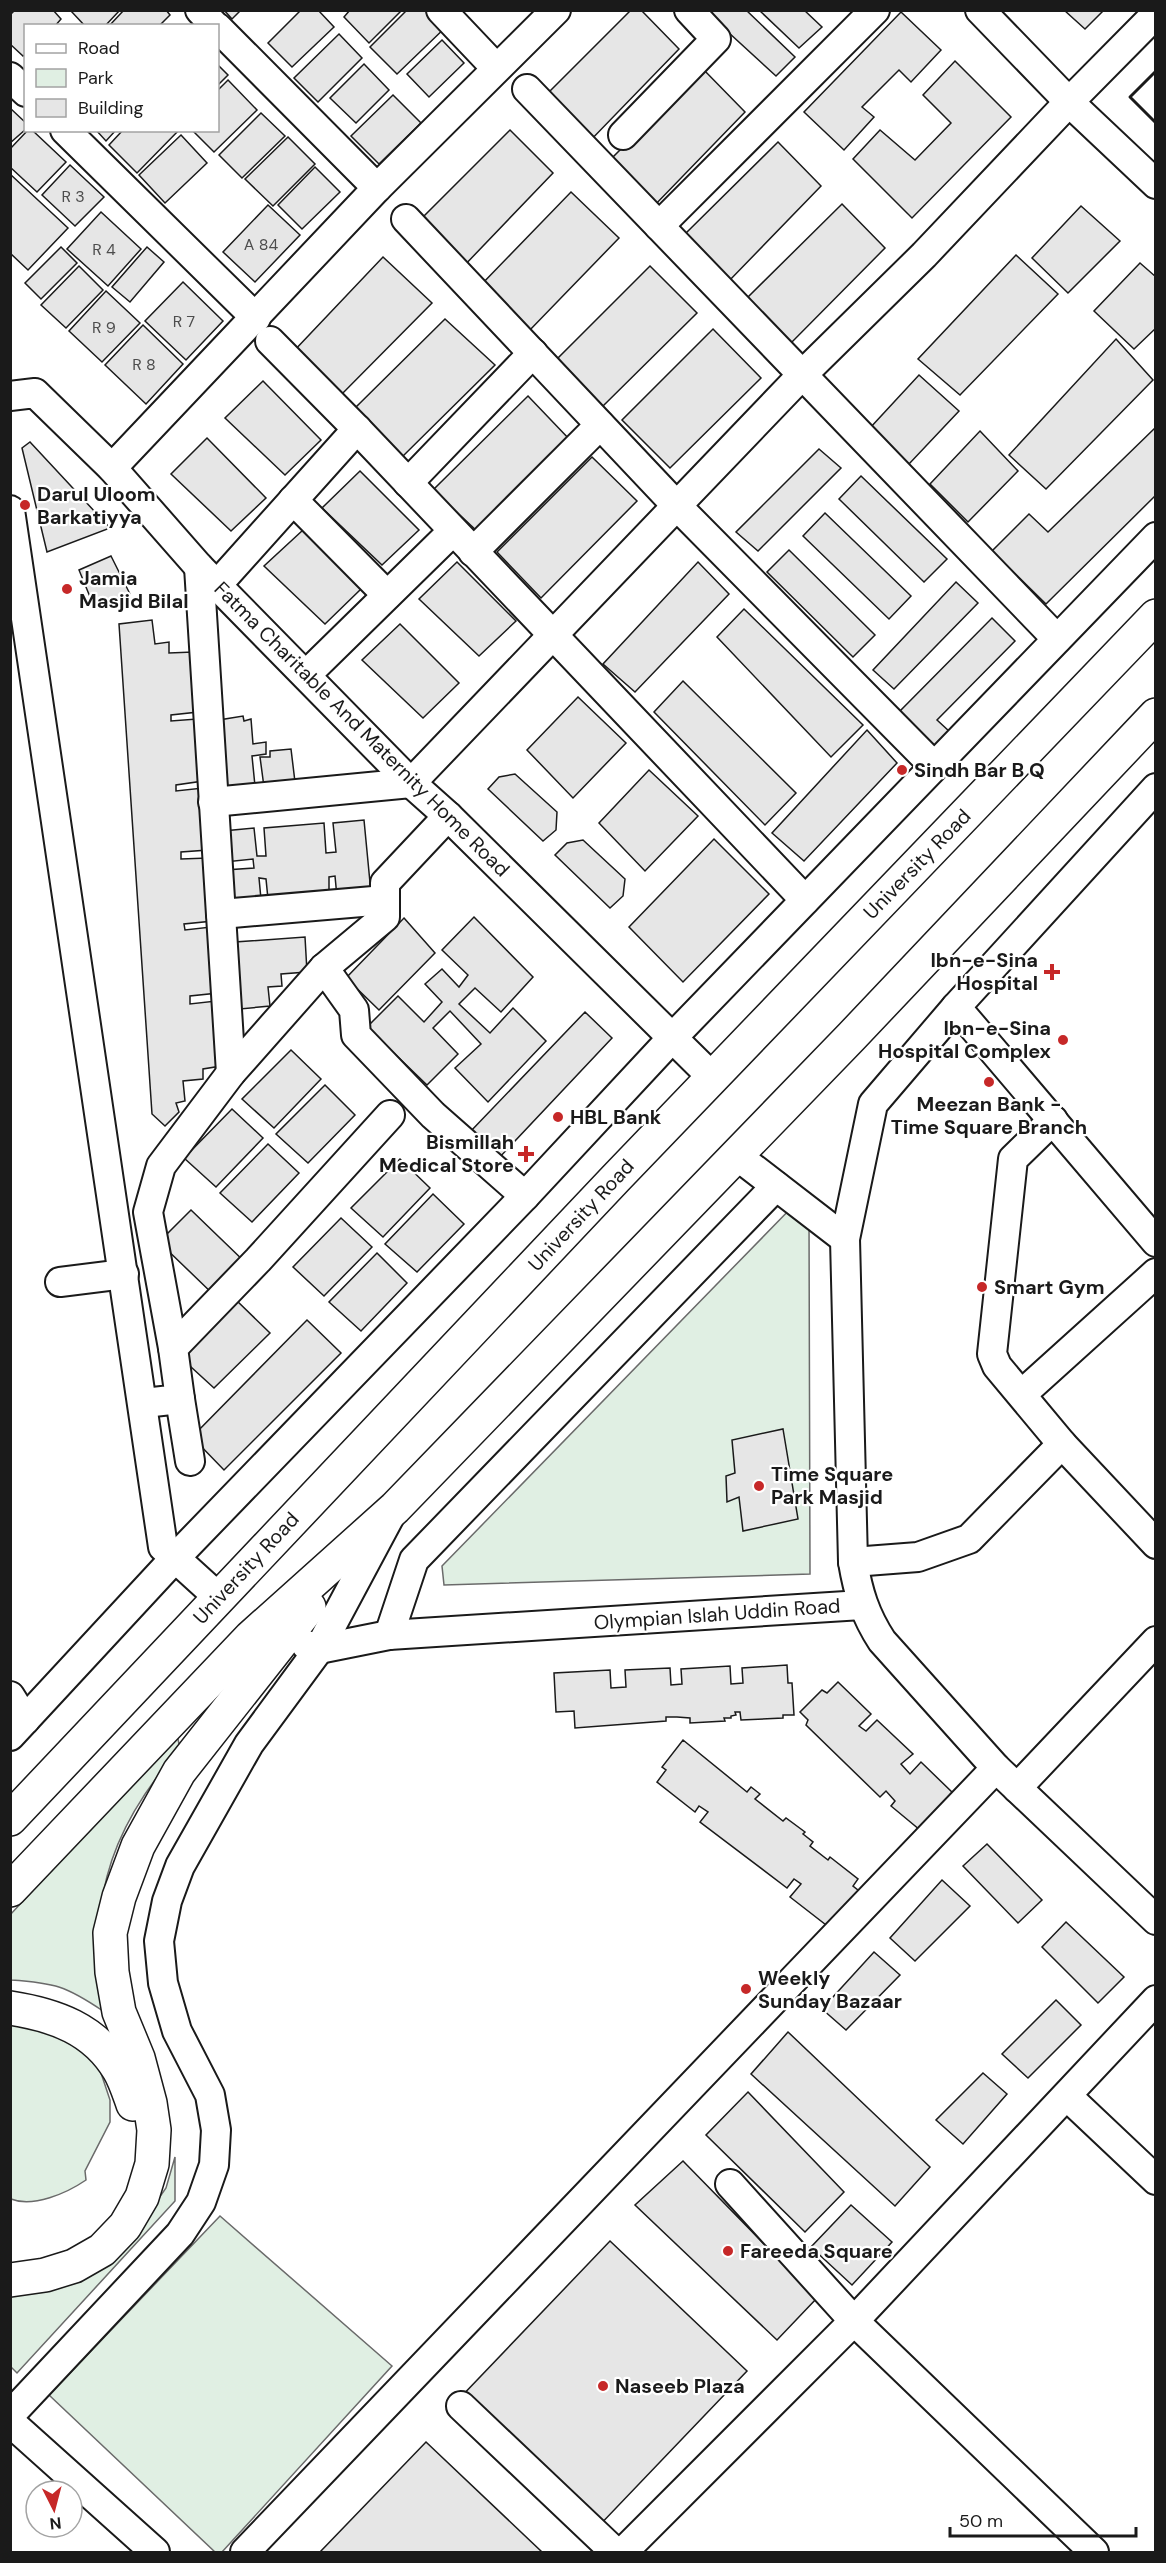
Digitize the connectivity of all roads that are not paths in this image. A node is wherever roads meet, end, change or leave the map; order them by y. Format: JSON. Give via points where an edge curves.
{"nodes":[{"id":1,"x":200,"y":10,"type":"edge"},
{"id":2,"x":441,"y":10,"type":"edge"},
{"id":3,"x":556,"y":10,"type":"edge"},
{"id":4,"x":689,"y":10,"type":"edge"},
{"id":5,"x":875,"y":10,"type":"edge"},
{"id":6,"x":980,"y":10,"type":"edge"},
{"id":7,"x":1155,"y":14,"type":"edge"},
{"id":8,"x":213,"y":24,"type":"edge"},
{"id":9,"x":219,"y":30,"type":"edge"},
{"id":10,"x":496,"y":68,"type":"junction"},
{"id":11,"x":10,"y":77,"type":"edge"},
{"id":12,"x":527,"y":89,"type":"dead end"},
{"id":13,"x":24,"y":90,"type":"edge"},
{"id":14,"x":1069,"y":102,"type":"junction"},
{"id":15,"x":67,"y":132,"type":"edge"},
{"id":16,"x":623,"y":135,"type":"dead end"},
{"id":17,"x":1155,"y":184,"type":"edge"},
{"id":18,"x":377,"y":188,"type":"junction"},
{"id":19,"x":406,"y":219,"type":"dead end"},
{"id":20,"x":659,"y":226,"type":"junction"},
{"id":21,"x":263,"y":330,"type":"junction"},
{"id":22,"x":533,"y":353,"type":"junction"},
{"id":23,"x":802,"y":375,"type":"junction"},
{"id":24,"x":10,"y":396,"type":"edge"},
{"id":25,"x":600,"y":425,"type":"junction"},
{"id":26,"x":357,"y":429,"type":"junction"},
{"id":27,"x":112,"y":468,"type":"junction"},
{"id":28,"x":408,"y":483,"type":"junction"},
{"id":29,"x":293,"y":501,"type":"junction"},
{"id":30,"x":676,"y":505,"type":"junction"},
{"id":31,"x":10,"y":510,"type":"edge"},
{"id":32,"x":453,"y":531,"type":"junction"},
{"id":33,"x":1155,"y":537,"type":"edge"},
{"id":34,"x":473,"y":552,"type":"junction"},
{"id":35,"x":208,"y":576,"type":"junction"},
{"id":36,"x":387,"y":596,"type":"junction"},
{"id":37,"x":1155,"y":616,"type":"edge"},
{"id":38,"x":551,"y":635,"type":"junction"},
{"id":39,"x":1057,"y":639,"type":"junction"},
{"id":40,"x":306,"y":675,"type":"junction"},
{"id":41,"x":1155,"y":715,"type":"edge"},
{"id":42,"x":934,"y":766,"type":"junction"},
{"id":43,"x":411,"y":783,"type":"junction"},
{"id":44,"x":1155,"y":788,"type":"edge"},
{"id":45,"x":213,"y":802,"type":"junction"},
{"id":46,"x":448,"y":816,"type":"junction"},
{"id":47,"x":385,"y":900,"type":"junction"},
{"id":48,"x":806,"y":900,"type":"junction"},
{"id":49,"x":221,"y":914,"type":"junction"},
{"id":50,"x":324,"y":968,"type":"junction"},
{"id":51,"x":956,"y":1007,"type":"junction"},
{"id":52,"x":673,"y":1037,"type":"junction"},
{"id":53,"x":231,"y":1073,"type":"junction"},
{"id":54,"x":712,"y":1077,"type":"junction"},
{"id":55,"x":390,"y":1115,"type":"dead end"},
{"id":56,"x":1053,"y":1120,"type":"junction"},
{"id":57,"x":736,"y":1155,"type":"junction"},
{"id":58,"x":776,"y":1186,"type":"junction"},
{"id":59,"x":525,"y":1196,"type":"junction"},
{"id":60,"x":845,"y":1239,"type":"junction"},
{"id":61,"x":1155,"y":1242,"type":"edge"},
{"id":62,"x":1155,"y":1273,"type":"edge"},
{"id":63,"x":124,"y":1274,"type":"junction"},
{"id":64,"x":60,"y":1282,"type":"dead end"},
{"id":65,"x":173,"y":1348,"type":"junction"},
{"id":66,"x":1022,"y":1394,"type":"junction"},
{"id":67,"x":180,"y":1399,"type":"junction"},
{"id":68,"x":144,"y":1403,"type":"junction"},
{"id":69,"x":1062,"y":1444,"type":"junction"},
{"id":70,"x":190,"y":1461,"type":"dead end"},
{"id":71,"x":394,"y":1508,"type":"junction"},
{"id":72,"x":1155,"y":1544,"type":"edge"},
{"id":73,"x":175,"y":1558,"type":"junction"},
{"id":74,"x":853,"y":1562,"type":"junction"},
{"id":75,"x":218,"y":1597,"type":"junction"},
{"id":76,"x":862,"y":1605,"type":"junction"},
{"id":77,"x":389,"y":1635,"type":"junction"},
{"id":78,"x":267,"y":1638,"type":"junction"},
{"id":79,"x":1155,"y":1641,"type":"edge"},
{"id":80,"x":319,"y":1649,"type":"junction"},
{"id":81,"x":16,"y":1717,"type":"edge"},
{"id":82,"x":996,"y":1768,"type":"junction"},
{"id":83,"x":1017,"y":1788,"type":"junction"},
{"id":84,"x":10,"y":1819,"type":"edge"},
{"id":85,"x":10,"y":1890,"type":"edge"},
{"id":86,"x":1155,"y":1920,"type":"edge"},
{"id":87,"x":1155,"y":2000,"type":"edge"},
{"id":88,"x":10,"y":2008,"type":"edge"},
{"id":89,"x":1067,"y":2096,"type":"junction"},
{"id":90,"x":1155,"y":2180,"type":"edge"},
{"id":91,"x":730,"y":2184,"type":"dead end"},
{"id":92,"x":10,"y":2258,"type":"edge"},
{"id":93,"x":10,"y":2280,"type":"edge"},
{"id":94,"x":854,"y":2321,"type":"junction"},
{"id":95,"x":461,"y":2406,"type":"dead end"},
{"id":96,"x":12,"y":2425,"type":"edge"},
{"id":97,"x":625,"y":2551,"type":"edge"},
{"id":98,"x":155,"y":2553,"type":"edge"},
{"id":99,"x":245,"y":2553,"type":"edge"},
{"id":100,"x":1094,"y":2553,"type":"edge"}],
"edges":[{"from":1,"to":8,"type":"street"},
{"from":2,"to":10,"type":"street"},
{"from":3,"to":10,"type":"street"},
{"from":4,"to":16,"type":"street","via":[[716,39]]},
{"from":5,"to":20,"type":"street"},
{"from":6,"to":14,"type":"street"},
{"from":7,"to":14,"type":"street"},
{"from":9,"to":18,"type":"street"},
{"from":10,"to":18,"type":"street"},
{"from":11,"to":13,"type":"street"},
{"from":12,"to":20,"type":"street"},
{"from":14,"to":17,"type":"street"},
{"from":14,"to":23,"type":"street","via":[[924,255]]},
{"from":15,"to":21,"type":"street"},
{"from":18,"to":21,"type":"street"},
{"from":19,"to":22,"type":"street"},
{"from":20,"to":23,"type":"street"},
{"from":21,"to":26,"type":"street"},
{"from":21,"to":27,"type":"street"},
{"from":22,"to":25,"type":"street"},
{"from":22,"to":28,"type":"street"},
{"from":23,"to":30,"type":"street"},
{"from":23,"to":39,"type":"street"},
{"from":24,"to":27,"type":"street","name":"Fatma Charitable And Maternity Home Road","via":[[35,393]]},
{"from":25,"to":30,"type":"street"},
{"from":25,"to":34,"type":"street"},
{"from":26,"to":28,"type":"street"},
{"from":26,"to":29,"type":"street"},
{"from":27,"to":35,"type":"street","name":"Fatma Charitable And Maternity Home Road"},
{"from":28,"to":32,"type":"street"},
{"from":29,"to":35,"type":"street"},
{"from":29,"to":36,"type":"street"},
{"from":30,"to":38,"type":"street"},
{"from":30,"to":42,"type":"street"},
{"from":31,"to":63,"type":"street"},
{"from":32,"to":34,"type":"street"},
{"from":32,"to":36,"type":"street"},
{"from":33,"to":39,"type":"street"},
{"from":34,"to":38,"type":"street"},
{"from":35,"to":40,"type":"street","name":"Fatma Charitable And Maternity Home Road"},
{"from":35,"to":45,"type":"street"},
{"from":36,"to":40,"type":"street"},
{"from":37,"to":54,"type":"main road","name":"University Road"},
{"from":38,"to":43,"type":"street"},
{"from":38,"to":48,"type":"street"},
{"from":39,"to":42,"type":"street"},
{"from":40,"to":43,"type":"street","name":"Fatma Charitable And Maternity Home Road"},
{"from":41,"to":57,"type":"main road"},
{"from":42,"to":48,"type":"street"},
{"from":43,"to":45,"type":"street"},
{"from":43,"to":46,"type":"street","name":"Fatma Charitable And Maternity Home Road"},
{"from":44,"to":51,"type":"street"},
{"from":45,"to":49,"type":"street"},
{"from":46,"to":47,"type":"street","via":[[385,883]]},
{"from":46,"to":52,"type":"street","name":"Fatma Charitable And Maternity Home Road"},
{"from":47,"to":49,"type":"street"},
{"from":47,"to":50,"type":"street","via":[[385,917]]},
{"from":48,"to":52,"type":"street"},
{"from":49,"to":53,"type":"street"},
{"from":50,"to":53,"type":"street"},
{"from":50,"to":59,"type":"street","via":[[354,1010],[356,1035],[434,1115]]},
{"from":51,"to":56,"type":"street"},
{"from":51,"to":60,"type":"street","via":[[873,1104]]},
{"from":52,"to":54,"type":"street","name":"Fatma Charitable And Maternity Home Road"},
{"from":52,"to":59,"type":"street"},
{"from":53,"to":65,"type":"street","via":[[161,1166],[148,1212]]},
{"from":54,"to":75,"type":"main road","name":"University Road"},
{"from":55,"to":65,"type":"street"},
{"from":56,"to":61,"type":"street"},
{"from":56,"to":66,"type":"street","via":[[1013,1159],[992,1354]]},
{"from":57,"to":58,"type":"street"},
{"from":57,"to":71,"type":"main road"},
{"from":58,"to":60,"type":"street"},
{"from":58,"to":77,"type":"street","via":[[414,1560]]},
{"from":59,"to":73,"type":"street"},
{"from":60,"to":74,"type":"street"},
{"from":62,"to":66,"type":"street"},
{"from":63,"to":64,"type":"street"},
{"from":63,"to":68,"type":"street"},
{"from":65,"to":67,"type":"street"},
{"from":66,"to":69,"type":"street"},
{"from":67,"to":68,"type":"street"},
{"from":67,"to":70,"type":"street"},
{"from":68,"to":73,"type":"street","via":[[163,1547]]},
{"from":69,"to":72,"type":"street"},
{"from":69,"to":74,"type":"street","via":[[969,1539],[918,1557]]},
{"from":71,"to":78,"type":"main road"},
{"from":71,"to":80,"type":"street"},
{"from":73,"to":75,"type":"street"},
{"from":73,"to":81,"type":"street"},
{"from":74,"to":76,"type":"street"},
{"from":75,"to":84,"type":"main road","name":"University Road"},
{"from":76,"to":77,"type":"street","name":"Olympian Islah Uddin Road"},
{"from":76,"to":82,"type":"street","name":"Olympian Islah Uddin Road","via":[[882,1641]]},
{"from":77,"to":80,"type":"street","name":"Olympian Islah Uddin Road"},
{"from":78,"to":80,"type":"street","name":"Olympian Islah Uddin Road"},
{"from":78,"to":85,"type":"main road"},
{"from":78,"to":93,"type":"main road","via":[[179,1772],[138,1846],[110,1933],[119,2012],[138,2058],[154,2130],[152,2164],[142,2198],[125,2226],[102,2250],[74,2266]]},
{"from":79,"to":83,"type":"street"},
{"from":80,"to":96,"type":"street","via":[[249,1744],[180,1866],[166,1901],[159,1941],[163,1983],[177,2031],[210,2095],[216,2130],[214,2165],[201,2202],[180,2234]]},
{"from":82,"to":83,"type":"street","name":"Olympian Islah Uddin Road"},
{"from":82,"to":99,"type":"street"},
{"from":83,"to":86,"type":"street","name":"Olympian Islah Uddin Road"},
{"from":87,"to":89,"type":"street"},
{"from":88,"to":92,"type":"main road","via":[[42,2013],[72,2025],[100,2044],[120,2070],[134,2106],[138,2131],[131,2182],[93,2229],[70,2246],[47,2255]]},
{"from":89,"to":90,"type":"street"},
{"from":89,"to":94,"type":"street"},
{"from":91,"to":94,"type":"street"},
{"from":94,"to":97,"type":"street"},
{"from":94,"to":100,"type":"street"},
{"from":95,"to":97,"type":"street"},
{"from":96,"to":98,"type":"street"}]}
